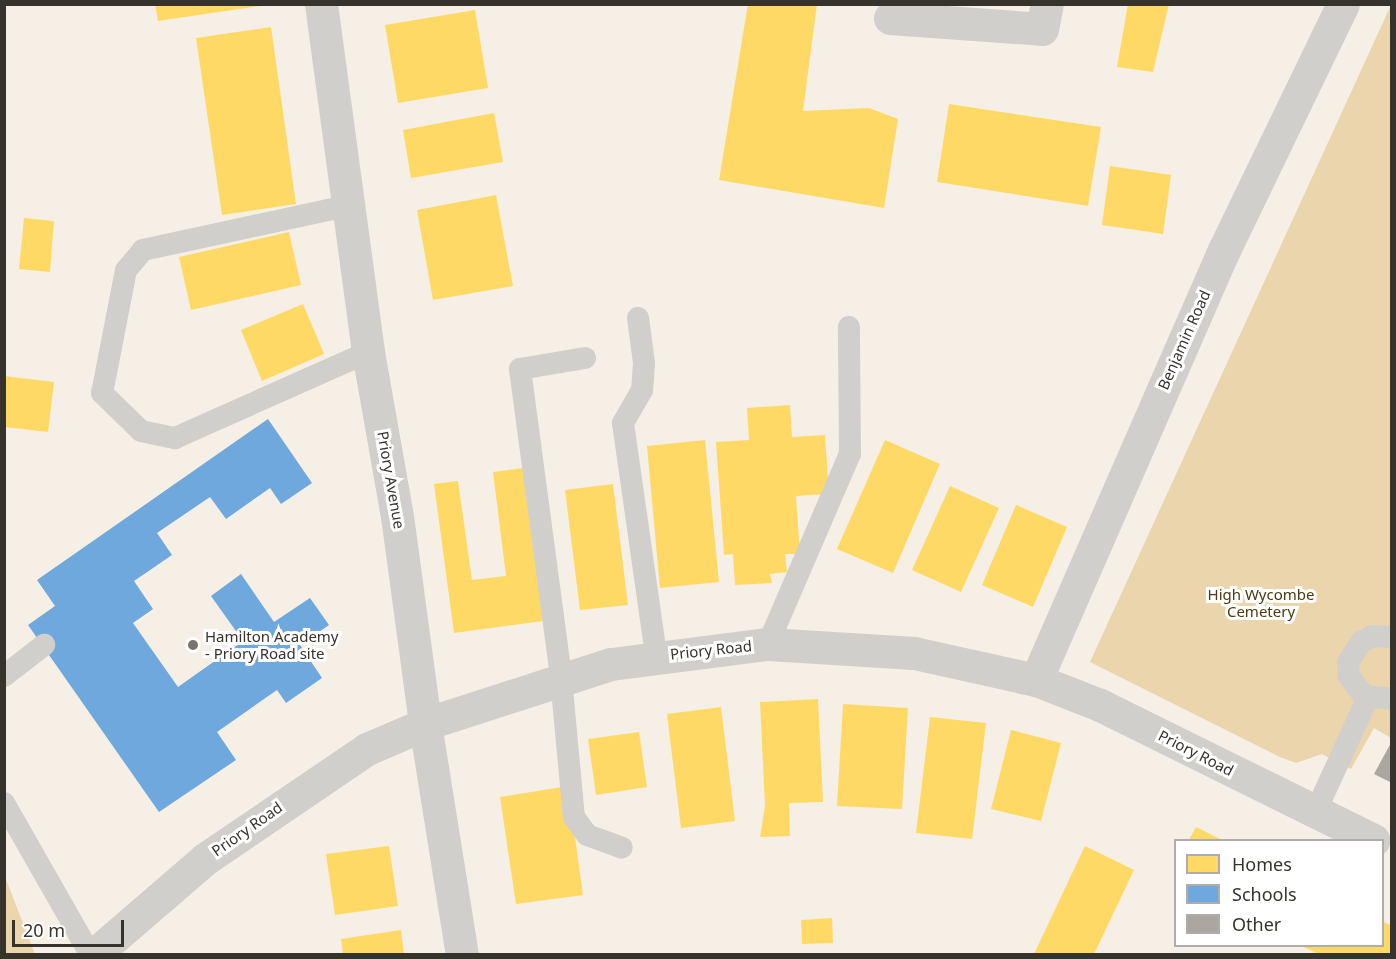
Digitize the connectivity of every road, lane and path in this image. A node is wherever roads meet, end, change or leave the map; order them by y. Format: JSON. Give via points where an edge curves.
{"nodes":[{"id":1,"x":321,"y":4,"type":"edge"},
{"id":2,"x":1047,"y":4,"type":"edge"},
{"id":3,"x":1343,"y":4,"type":"edge"},
{"id":4,"x":883,"y":11,"type":"edge"},
{"id":5,"x":351,"y":205,"type":"junction"},
{"id":6,"x":638,"y":318,"type":"dead end"},
{"id":7,"x":849,"y":327,"type":"dead end"},
{"id":8,"x":368,"y":352,"type":"junction"},
{"id":9,"x":585,"y":358,"type":"dead end"},
{"id":10,"x":1392,"y":637,"type":"edge"},
{"id":11,"x":768,"y":644,"type":"junction"},
{"id":12,"x":44,"y":645,"type":"dead end"},
{"id":13,"x":656,"y":656,"type":"junction"},
{"id":14,"x":4,"y":676,"type":"edge"},
{"id":15,"x":561,"y":678,"type":"junction"},
{"id":16,"x":1036,"y":680,"type":"junction"},
{"id":17,"x":1368,"y":698,"type":"junction"},
{"id":18,"x":1392,"y":699,"type":"edge"},
{"id":19,"x":425,"y":724,"type":"junction"},
{"id":20,"x":4,"y":803,"type":"edge"},
{"id":21,"x":1315,"y":813,"type":"junction"},
{"id":22,"x":1371,"y":839,"type":"edge"},
{"id":23,"x":622,"y":848,"type":"dead end"},
{"id":24,"x":90,"y":954,"type":"edge"},
{"id":25,"x":95,"y":954,"type":"edge"},
{"id":26,"x":462,"y":954,"type":"edge"}],
"edges":[{"from":1,"to":5,"type":"street","name":"Priory Avenue"},
{"from":2,"to":4,"type":"street","via":[[1042,29]]},
{"from":3,"to":16,"type":"street","name":"Benjamin Road","via":[[1224,250]]},
{"from":5,"to":8,"type":"street","name":"Priory Avenue"},
{"from":5,"to":8,"type":"lane","via":[[143,250],[126,270],[102,393],[141,431],[175,438]]},
{"from":6,"to":13,"type":"lane","via":[[644,363],[642,390],[623,423]]},
{"from":7,"to":11,"type":"lane","via":[[850,454]]},
{"from":8,"to":19,"type":"street","name":"Priory Avenue","via":[[397,516]]},
{"from":9,"to":15,"type":"lane","via":[[520,369]]},
{"from":10,"to":17,"type":"lane","via":[[1373,636],[1352,651],[1349,676],[1354,687]]},
{"from":11,"to":13,"type":"street","name":"Priory Road"},
{"from":11,"to":16,"type":"street","name":"Priory Road","via":[[914,653]]},
{"from":12,"to":14,"type":"lane"},
{"from":13,"to":15,"type":"street","name":"Priory Road"},
{"from":15,"to":19,"type":"street","name":"Priory Road"},
{"from":15,"to":23,"type":"lane","via":[[574,817],[587,835]]},
{"from":16,"to":21,"type":"street","name":"Priory Road","via":[[1109,710]]},
{"from":17,"to":18,"type":"lane"},
{"from":17,"to":21,"type":"lane"},
{"from":19,"to":25,"type":"street","name":"Priory Road","via":[[367,749],[274,809],[161,895]]},
{"from":19,"to":26,"type":"street","name":"Priory Avenue"},
{"from":20,"to":24,"type":"lane"},
{"from":21,"to":22,"type":"street","name":"Priory Road"}]}
